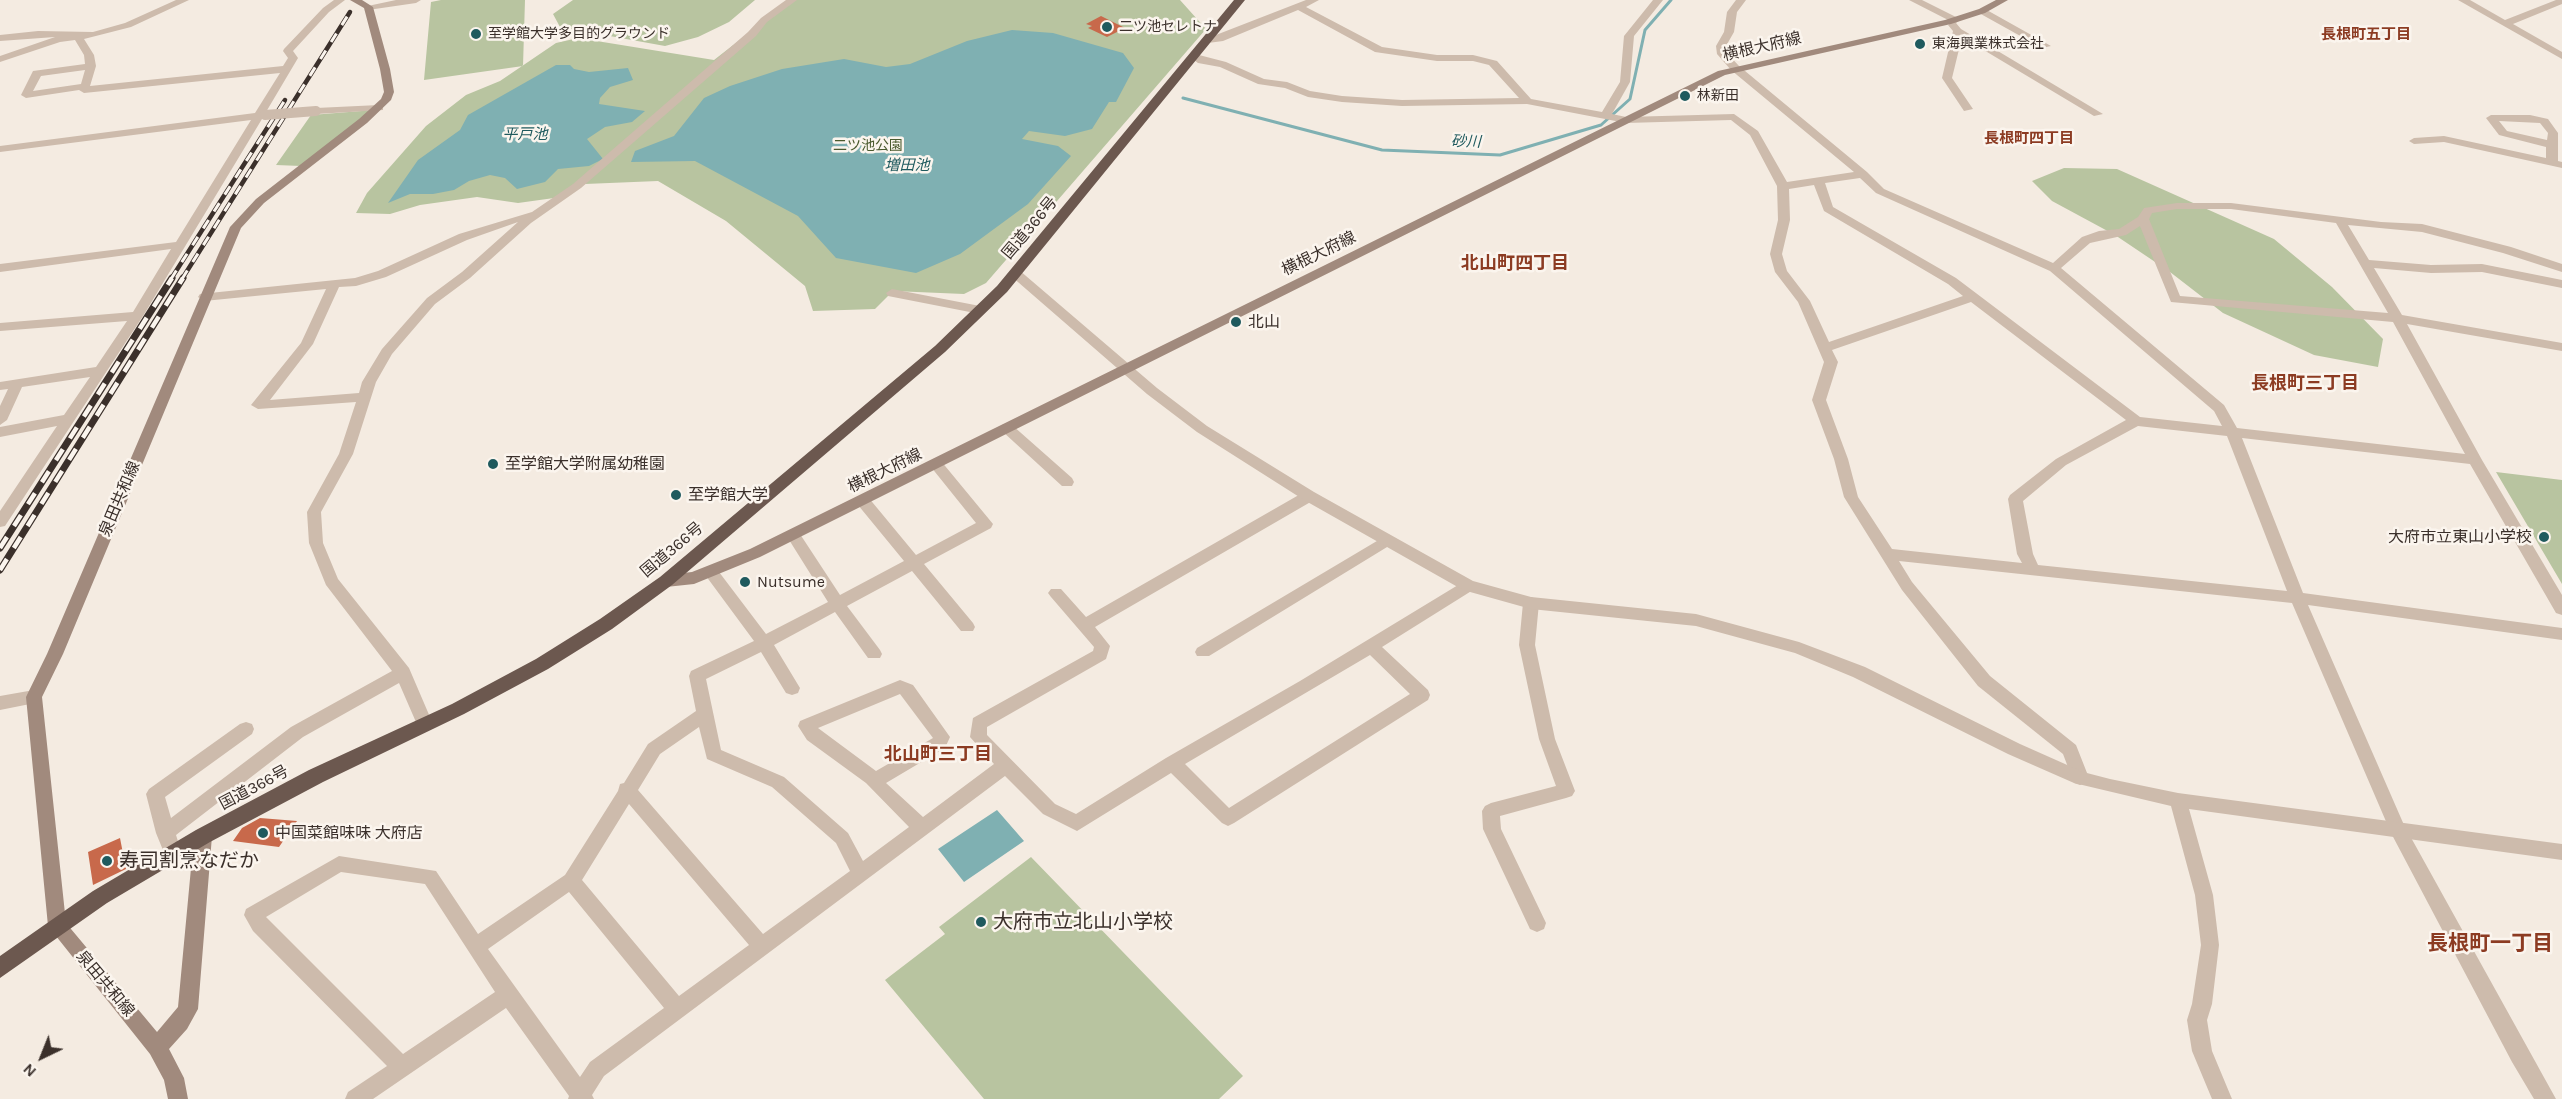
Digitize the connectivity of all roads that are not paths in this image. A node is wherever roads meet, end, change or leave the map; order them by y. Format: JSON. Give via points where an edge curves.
{"nodes":[{"id":1,"x":184,"y":0,"type":"edge"},
{"id":2,"x":340,"y":0,"type":"edge"},
{"id":3,"x":416,"y":0,"type":"edge"},
{"id":4,"x":792,"y":0,"type":"edge"},
{"id":5,"x":1240,"y":0,"type":"edge"},
{"id":6,"x":1314,"y":0,"type":"edge"},
{"id":7,"x":1658,"y":0,"type":"edge"},
{"id":8,"x":1742,"y":0,"type":"edge"},
{"id":9,"x":1914,"y":0,"type":"edge"},
{"id":10,"x":2003,"y":0,"type":"edge"},
{"id":11,"x":2463,"y":0,"type":"edge"},
{"id":12,"x":2561,"y":1,"type":"edge"},
{"id":13,"x":362,"y":3,"type":"edge"},
{"id":14,"x":1299,"y":7,"type":"junction"},
{"id":15,"x":1982,"y":11,"type":"junction"},
{"id":16,"x":1954,"y":24,"type":"junction"},
{"id":17,"x":2504,"y":24,"type":"junction"},
{"id":18,"x":78,"y":37,"type":"junction"},
{"id":19,"x":0,"y":38,"type":"edge"},
{"id":20,"x":1208,"y":40,"type":"junction"},
{"id":21,"x":2046,"y":46,"type":"dead end"},
{"id":22,"x":2562,"y":56,"type":"edge"},
{"id":23,"x":1195,"y":57,"type":"junction"},
{"id":24,"x":0,"y":59,"type":"edge"},
{"id":25,"x":91,"y":66,"type":"junction"},
{"id":26,"x":1735,"y":68,"type":"junction"},
{"id":27,"x":287,"y":69,"type":"junction"},
{"id":28,"x":85,"y":86,"type":"junction"},
{"id":29,"x":1527,"y":101,"type":"junction"},
{"id":30,"x":379,"y":108,"type":"junction"},
{"id":31,"x":1968,"y":109,"type":"dead end"},
{"id":32,"x":2098,"y":114,"type":"dead end"},
{"id":33,"x":1606,"y":115,"type":"junction"},
{"id":34,"x":262,"y":116,"type":"junction"},
{"id":35,"x":1626,"y":120,"type":"junction"},
{"id":36,"x":2414,"y":141,"type":"dead end"},
{"id":37,"x":2552,"y":145,"type":"junction"},
{"id":38,"x":0,"y":149,"type":"edge"},
{"id":39,"x":2557,"y":164,"type":"edge"},
{"id":40,"x":1863,"y":174,"type":"junction"},
{"id":41,"x":1818,"y":181,"type":"junction"},
{"id":42,"x":1783,"y":186,"type":"junction"},
{"id":43,"x":544,"y":211,"type":"junction"},
{"id":44,"x":2143,"y":219,"type":"junction"},
{"id":45,"x":2340,"y":221,"type":"junction"},
{"id":46,"x":178,"y":245,"type":"junction"},
{"id":47,"x":2364,"y":263,"type":"junction"},
{"id":48,"x":0,"y":268,"type":"edge"},
{"id":49,"x":2054,"y":268,"type":"junction"},
{"id":50,"x":2562,"y":268,"type":"edge"},
{"id":51,"x":1015,"y":273,"type":"junction"},
{"id":52,"x":2562,"y":284,"type":"edge"},
{"id":53,"x":334,"y":285,"type":"junction"},
{"id":54,"x":892,"y":293,"type":"dead end"},
{"id":55,"x":204,"y":297,"type":"junction"},
{"id":56,"x":1972,"y":297,"type":"junction"},
{"id":57,"x":980,"y":310,"type":"junction"},
{"id":58,"x":137,"y":316,"type":"junction"},
{"id":59,"x":2396,"y":318,"type":"junction"},
{"id":60,"x":0,"y":327,"type":"edge"},
{"id":61,"x":2562,"y":347,"type":"edge"},
{"id":62,"x":1825,"y":348,"type":"junction"},
{"id":63,"x":1125,"y":369,"type":"junction"},
{"id":64,"x":100,"y":371,"type":"junction"},
{"id":65,"x":17,"y":384,"type":"junction"},
{"id":66,"x":0,"y":386,"type":"edge"},
{"id":67,"x":366,"y":397,"type":"junction"},
{"id":68,"x":68,"y":419,"type":"junction"},
{"id":69,"x":0,"y":420,"type":"edge"},
{"id":70,"x":2136,"y":421,"type":"junction"},
{"id":71,"x":1007,"y":428,"type":"junction"},
{"id":72,"x":2232,"y":431,"type":"junction"},
{"id":73,"x":0,"y":432,"type":"edge"},
{"id":74,"x":2475,"y":460,"type":"junction"},
{"id":75,"x":936,"y":464,"type":"junction"},
{"id":76,"x":1067,"y":482,"type":"dead end"},
{"id":77,"x":1309,"y":496,"type":"junction"},
{"id":78,"x":863,"y":501,"type":"junction"},
{"id":79,"x":0,"y":522,"type":"edge"},
{"id":80,"x":793,"y":535,"type":"junction"},
{"id":81,"x":1387,"y":540,"type":"junction"},
{"id":82,"x":1885,"y":554,"type":"junction"},
{"id":83,"x":913,"y":564,"type":"junction"},
{"id":84,"x":2032,"y":568,"type":"junction"},
{"id":85,"x":711,"y":572,"type":"junction"},
{"id":86,"x":666,"y":580,"type":"junction"},
{"id":87,"x":1468,"y":586,"type":"junction"},
{"id":88,"x":1056,"y":593,"type":"dead end"},
{"id":89,"x":2297,"y":598,"type":"junction"},
{"id":90,"x":1531,"y":603,"type":"junction"},
{"id":91,"x":837,"y":604,"type":"junction"},
{"id":92,"x":2562,"y":609,"type":"edge"},
{"id":93,"x":1084,"y":626,"type":"junction"},
{"id":94,"x":967,"y":627,"type":"dead end"},
{"id":95,"x":2562,"y":634,"type":"edge"},
{"id":96,"x":764,"y":643,"type":"junction"},
{"id":97,"x":1371,"y":646,"type":"junction"},
{"id":98,"x":1203,"y":652,"type":"dead end"},
{"id":99,"x":874,"y":654,"type":"dead end"},
{"id":100,"x":403,"y":674,"type":"junction"},
{"id":101,"x":792,"y":688,"type":"dead end"},
{"id":102,"x":34,"y":697,"type":"junction"},
{"id":103,"x":0,"y":703,"type":"edge"},
{"id":104,"x":706,"y":713,"type":"junction"},
{"id":105,"x":425,"y":724,"type":"junction"},
{"id":106,"x":246,"y":729,"type":"dead end"},
{"id":107,"x":1172,"y":763,"type":"junction"},
{"id":108,"x":1005,"y":766,"type":"junction"},
{"id":109,"x":2080,"y":778,"type":"junction"},
{"id":110,"x":874,"y":781,"type":"junction"},
{"id":111,"x":626,"y":789,"type":"junction"},
{"id":112,"x":2178,"y":800,"type":"junction"},
{"id":113,"x":922,"y":828,"type":"junction"},
{"id":114,"x":2397,"y":828,"type":"junction"},
{"id":115,"x":165,"y":833,"type":"junction"},
{"id":116,"x":203,"y":836,"type":"junction"},
{"id":117,"x":2562,"y":852,"type":"edge"},
{"id":118,"x":173,"y":854,"type":"junction"},
{"id":119,"x":861,"y":874,"type":"junction"},
{"id":120,"x":571,"y":880,"type":"junction"},
{"id":121,"x":1537,"y":923,"type":"dead end"},
{"id":122,"x":57,"y":926,"type":"junction"},
{"id":123,"x":475,"y":947,"type":"junction"},
{"id":124,"x":762,"y":947,"type":"junction"},
{"id":125,"x":0,"y":968,"type":"edge"},
{"id":126,"x":508,"y":995,"type":"junction"},
{"id":127,"x":677,"y":1009,"type":"junction"},
{"id":128,"x":157,"y":1047,"type":"junction"},
{"id":129,"x":402,"y":1067,"type":"junction"},
{"id":130,"x":582,"y":1098,"type":"edge"},
{"id":131,"x":178,"y":1099,"type":"edge"},
{"id":132,"x":355,"y":1099,"type":"edge"},
{"id":133,"x":2222,"y":1099,"type":"edge"},
{"id":134,"x":2546,"y":1099,"type":"edge"}],
"edges":[{"from":1,"to":18,"type":"street","via":[[128,25]]},
{"from":2,"to":27,"type":"street","via":[[288,51],[293,58]]},
{"from":3,"to":13,"type":"street"},
{"from":4,"to":43,"type":"street","via":[[764,20],[631,141]]},
{"from":5,"to":20,"type":"highway","name":"国道366号"},
{"from":6,"to":14,"type":"street"},
{"from":7,"to":33,"type":"street","via":[[1629,36],[1625,82]]},
{"from":8,"to":26,"type":"street","via":[[1732,12],[1729,32],[1721,46],[1722,54]]},
{"from":9,"to":16,"type":"street"},
{"from":10,"to":15,"type":"main road","name":"横根大府線"},
{"from":11,"to":17,"type":"street"},
{"from":12,"to":17,"type":"street"},
{"from":13,"to":30,"type":"main road","via":[[385,69],[388,92]]},
{"from":14,"to":20,"type":"street"},
{"from":14,"to":29,"type":"street","via":[[1379,50],[1492,63]]},
{"from":15,"to":16,"type":"main road","name":"横根大府線"},
{"from":15,"to":21,"type":"street"},
{"from":16,"to":26,"type":"main road","name":"横根大府線"},
{"from":16,"to":31,"type":"street","via":[[1947,78]]},
{"from":16,"to":32,"type":"street"},
{"from":17,"to":22,"type":"street"},
{"from":18,"to":19,"type":"street","via":[[38,34]]},
{"from":18,"to":24,"type":"street","via":[[59,39]]},
{"from":18,"to":25,"type":"street"},
{"from":20,"to":23,"type":"highway","name":"国道366号"},
{"from":23,"to":29,"type":"street","via":[[1262,82],[1342,99],[1402,103]]},
{"from":23,"to":51,"type":"highway","name":"国道366号"},
{"from":25,"to":28,"type":"street"},
{"from":25,"to":28,"type":"street","via":[[37,73],[26,95]]},
{"from":26,"to":35,"type":"main road","name":"横根大府線"},
{"from":26,"to":40,"type":"street"},
{"from":27,"to":28,"type":"street","via":[[84,90]]},
{"from":27,"to":34,"type":"street"},
{"from":29,"to":33,"type":"street"},
{"from":30,"to":34,"type":"street","bridge":true},
{"from":30,"to":55,"type":"main road","name":"泉田共和線","via":[[260,201],[236,227]]},
{"from":33,"to":35,"type":"street"},
{"from":34,"to":38,"type":"street"},
{"from":34,"to":46,"type":"street"},
{"from":35,"to":42,"type":"street","via":[[1734,117],[1754,133]]},
{"from":35,"to":63,"type":"main road","name":"横根大府線"},
{"from":36,"to":39,"type":"street","via":[[2444,139]]},
{"from":37,"to":37,"type":"street","via":[[2553,133],[2540,119],[2491,118],[2503,133]]},
{"from":37,"to":39,"type":"street"},
{"from":40,"to":41,"type":"street"},
{"from":40,"to":49,"type":"street","via":[[1880,191]]},
{"from":41,"to":42,"type":"street"},
{"from":41,"to":56,"type":"street","via":[[1828,210],[1952,281]]},
{"from":42,"to":62,"type":"street","via":[[1784,220],[1776,254],[1781,272],[1804,301]]},
{"from":43,"to":53,"type":"street","via":[[463,237],[382,274]]},
{"from":43,"to":67,"type":"street","via":[[431,301],[387,352],[369,382]]},
{"from":44,"to":45,"type":"street","via":[[2148,210],[2231,206]]},
{"from":44,"to":49,"type":"street","via":[[2122,232],[2086,240]]},
{"from":44,"to":59,"type":"street","via":[[2175,299]]},
{"from":45,"to":47,"type":"street"},
{"from":45,"to":50,"type":"street","via":[[2422,228]]},
{"from":46,"to":48,"type":"street"},
{"from":46,"to":58,"type":"street"},
{"from":47,"to":52,"type":"street","via":[[2431,269],[2482,268]]},
{"from":47,"to":59,"type":"street"},
{"from":49,"to":72,"type":"street","via":[[2219,408]]},
{"from":51,"to":57,"type":"highway","name":"国道366号"},
{"from":51,"to":63,"type":"street"},
{"from":53,"to":55,"type":"street"},
{"from":53,"to":67,"type":"street","via":[[307,344],[258,405]]},
{"from":54,"to":57,"type":"street"},
{"from":55,"to":102,"type":"main road","name":"泉田共和線"},
{"from":56,"to":62,"type":"street"},
{"from":56,"to":70,"type":"street"},
{"from":57,"to":86,"type":"highway","name":"国道366号","via":[[940,349]]},
{"from":58,"to":60,"type":"street"},
{"from":58,"to":64,"type":"street"},
{"from":59,"to":61,"type":"street"},
{"from":59,"to":74,"type":"street"},
{"from":62,"to":82,"type":"street","via":[[1831,362],[1819,400],[1851,497]]},
{"from":63,"to":71,"type":"main road","name":"横根大府線"},
{"from":63,"to":77,"type":"street","via":[[1202,429]]},
{"from":64,"to":65,"type":"street"},
{"from":64,"to":68,"type":"street"},
{"from":65,"to":66,"type":"street"},
{"from":65,"to":69,"type":"street"},
{"from":67,"to":100,"type":"street","via":[[346,454],[314,512],[316,543],[330,581]]},
{"from":68,"to":73,"type":"street"},
{"from":68,"to":79,"type":"street"},
{"from":70,"to":72,"type":"street"},
{"from":70,"to":84,"type":"street","via":[[2061,462],[2015,499],[2025,554]]},
{"from":71,"to":75,"type":"main road","name":"横根大府線"},
{"from":71,"to":76,"type":"street"},
{"from":72,"to":74,"type":"street"},
{"from":72,"to":89,"type":"street"},
{"from":74,"to":92,"type":"street"},
{"from":75,"to":78,"type":"main road","name":"横根大府線"},
{"from":75,"to":83,"type":"street","via":[[986,524]]},
{"from":77,"to":81,"type":"street"},
{"from":77,"to":93,"type":"street"},
{"from":78,"to":80,"type":"main road","name":"横根大府線"},
{"from":78,"to":83,"type":"street"},
{"from":80,"to":85,"type":"main road","name":"横根大府線"},
{"from":80,"to":91,"type":"street"},
{"from":81,"to":87,"type":"street"},
{"from":81,"to":98,"type":"street"},
{"from":82,"to":84,"type":"street"},
{"from":82,"to":109,"type":"street","via":[[1984,681],[2070,750]]},
{"from":83,"to":91,"type":"street"},
{"from":83,"to":94,"type":"street"},
{"from":84,"to":89,"type":"street"},
{"from":85,"to":86,"type":"main road","name":"横根大府線"},
{"from":85,"to":96,"type":"street"},
{"from":86,"to":105,"type":"highway","name":"国道366号","via":[[542,664]]},
{"from":87,"to":90,"type":"street"},
{"from":87,"to":97,"type":"street"},
{"from":88,"to":93,"type":"street"},
{"from":89,"to":95,"type":"street"},
{"from":89,"to":114,"type":"street"},
{"from":90,"to":109,"type":"street","via":[[1684,618],[1799,648],[1859,672]]},
{"from":90,"to":121,"type":"street","via":[[1527,645],[1547,740],[1566,791],[1491,811],[1492,829]]},
{"from":91,"to":96,"type":"street"},
{"from":91,"to":99,"type":"street"},
{"from":93,"to":108,"type":"street","via":[[1102,646],[1100,655],[979,723],[978,737]]},
{"from":96,"to":101,"type":"street"},
{"from":96,"to":104,"type":"street","via":[[697,676]]},
{"from":97,"to":107,"type":"street"},
{"from":97,"to":107,"type":"street","via":[[1422,695],[1228,818]]},
{"from":100,"to":105,"type":"street"},
{"from":100,"to":115,"type":"street","via":[[297,732]]},
{"from":102,"to":103,"type":"street"},
{"from":102,"to":122,"type":"main road"},
{"from":104,"to":111,"type":"street","via":[[654,749]]},
{"from":104,"to":119,"type":"street","via":[[713,754],[778,782],[843,838]]},
{"from":105,"to":116,"type":"highway","name":"国道366号"},
{"from":106,"to":115,"type":"street","via":[[155,794]]},
{"from":107,"to":108,"type":"street","via":[[1077,823],[1049,809]]},
{"from":108,"to":113,"type":"street"},
{"from":109,"to":112,"type":"street"},
{"from":110,"to":110,"type":"street","via":[[806,726],[900,687],[907,690],[942,737],[939,743]]},
{"from":110,"to":113,"type":"street"},
{"from":111,"to":120,"type":"street"},
{"from":111,"to":124,"type":"street"},
{"from":112,"to":114,"type":"street"},
{"from":112,"to":133,"type":"street","via":[[2204,895],[2210,945],[2197,1020],[2202,1051]]},
{"from":113,"to":119,"type":"street"},
{"from":114,"to":117,"type":"street"},
{"from":114,"to":134,"type":"street"},
{"from":115,"to":118,"type":"street"},
{"from":116,"to":118,"type":"highway","name":"国道366号"},
{"from":116,"to":128,"type":"main road","via":[[188,1009]]},
{"from":118,"to":122,"type":"highway","name":"国道366号"},
{"from":119,"to":124,"type":"street"},
{"from":120,"to":123,"type":"street"},
{"from":120,"to":127,"type":"street"},
{"from":122,"to":125,"type":"highway","name":"国道366号"},
{"from":122,"to":128,"type":"main road","name":"泉田共和線"},
{"from":123,"to":126,"type":"street"},
{"from":123,"to":129,"type":"street","via":[[430,877],[396,872],[339,864],[253,915]]},
{"from":124,"to":127,"type":"street"},
{"from":126,"to":129,"type":"street"},
{"from":126,"to":130,"type":"street"},
{"from":127,"to":130,"type":"street","via":[[597,1070]]},
{"from":128,"to":131,"type":"main road","name":"泉田共和線","via":[[174,1078]]},
{"from":129,"to":132,"type":"street"}]}
